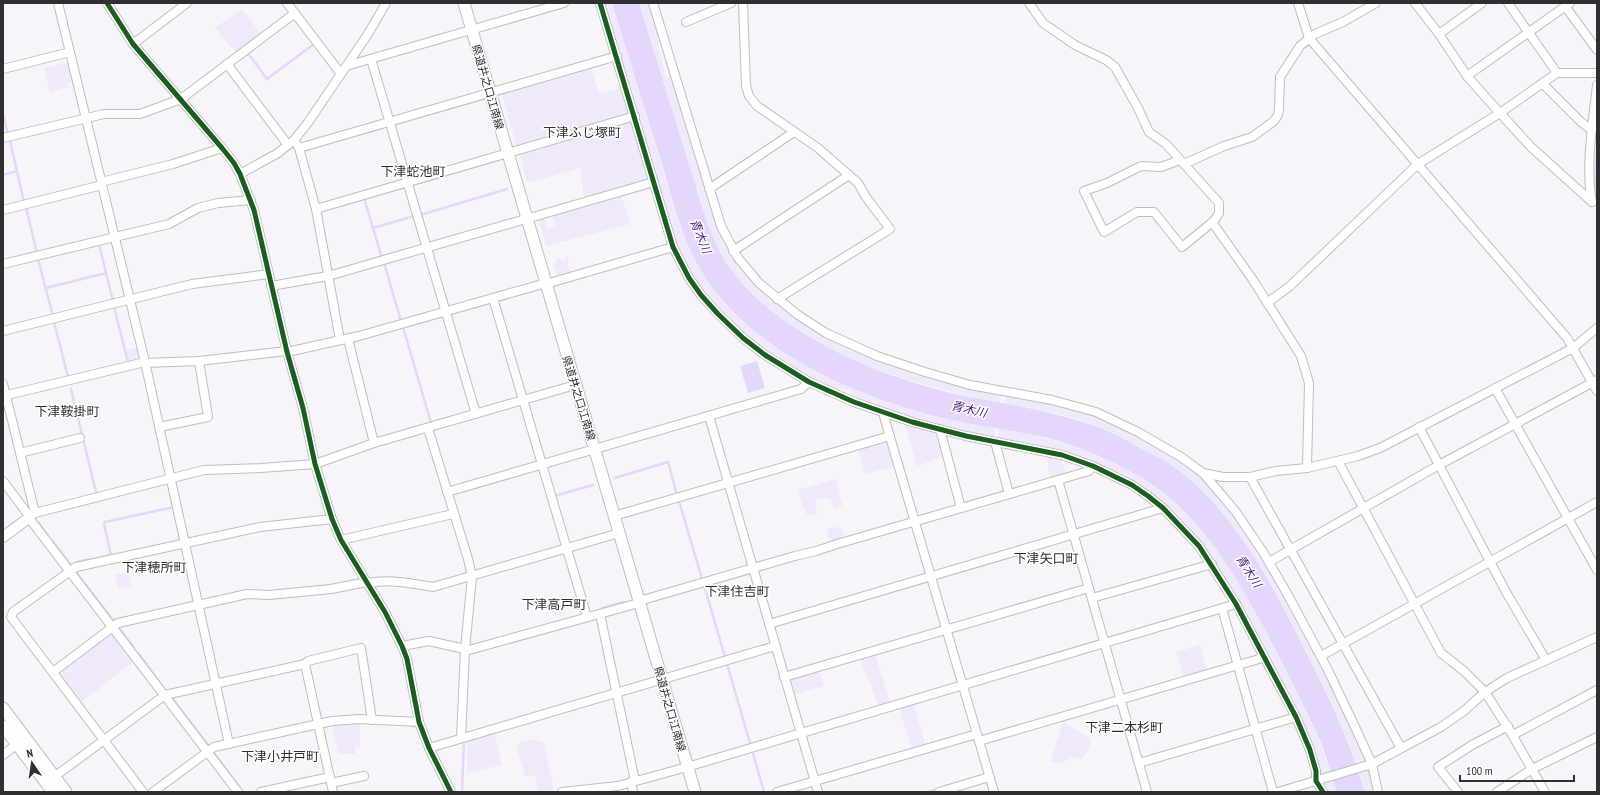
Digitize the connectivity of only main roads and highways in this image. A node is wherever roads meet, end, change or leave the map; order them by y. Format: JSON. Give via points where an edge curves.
{"nodes":[{"id":1,"x":464,"y":3,"type":"edge"},
{"id":2,"x":3,"y":708,"type":"edge"},
{"id":3,"x":3,"y":726,"type":"edge"},
{"id":4,"x":53,"y":792,"type":"edge"},
{"id":5,"x":66,"y":792,"type":"edge"},
{"id":6,"x":695,"y":792,"type":"edge"}],
"edges":[{"from":1,"to":6,"type":"main road","name":"県道井之口江南線"},
{"from":2,"to":5,"type":"main road"},
{"from":3,"to":4,"type":"main road"}]}
